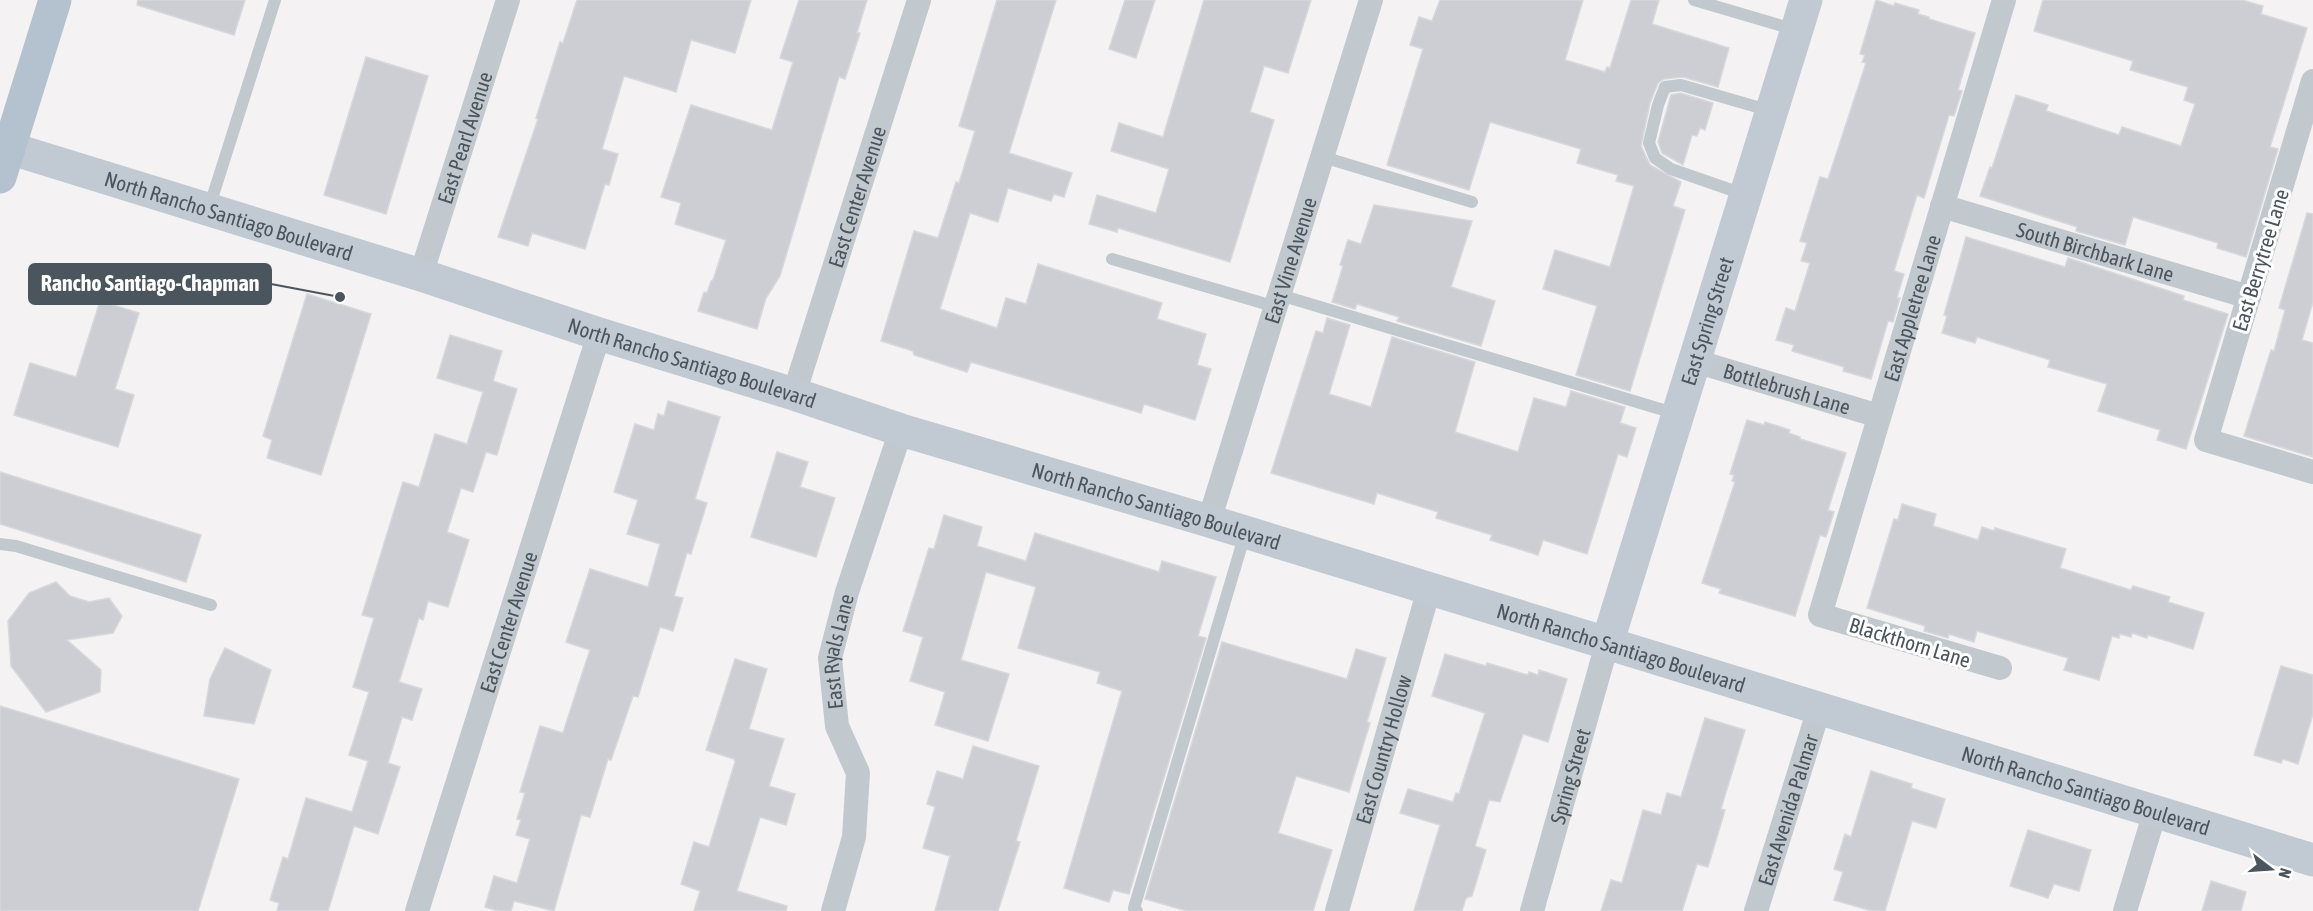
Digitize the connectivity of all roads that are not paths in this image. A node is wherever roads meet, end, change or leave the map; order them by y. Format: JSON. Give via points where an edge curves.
{"nodes":[{"id":1,"x":55,"y":0,"type":"edge"},
{"id":2,"x":274,"y":0,"type":"edge"},
{"id":3,"x":508,"y":0,"type":"edge"},
{"id":4,"x":919,"y":0,"type":"edge"},
{"id":5,"x":1371,"y":0,"type":"edge"},
{"id":6,"x":1694,"y":0,"type":"edge"},
{"id":7,"x":1806,"y":0,"type":"edge"},
{"id":8,"x":2004,"y":0,"type":"edge"},
{"id":9,"x":1797,"y":31,"type":"junction"},
{"id":10,"x":2313,"y":81,"type":"edge"},
{"id":11,"x":1772,"y":111,"type":"junction"},
{"id":12,"x":3,"y":157,"type":"edge"},
{"id":13,"x":1323,"y":157,"type":"junction"},
{"id":14,"x":1746,"y":195,"type":"junction"},
{"id":15,"x":1472,"y":202,"type":"dead end"},
{"id":16,"x":1942,"y":206,"type":"junction"},
{"id":17,"x":208,"y":210,"type":"junction"},
{"id":18,"x":1112,"y":259,"type":"dead end"},
{"id":19,"x":421,"y":275,"type":"junction"},
{"id":20,"x":2249,"y":297,"type":"junction"},
{"id":21,"x":1278,"y":301,"type":"junction"},
{"id":22,"x":599,"y":334,"type":"junction"},
{"id":23,"x":1695,"y":361,"type":"junction"},
{"id":24,"x":794,"y":394,"type":"junction"},
{"id":25,"x":1678,"y":414,"type":"junction"},
{"id":26,"x":1879,"y":416,"type":"junction"},
{"id":27,"x":901,"y":430,"type":"junction"},
{"id":28,"x":2313,"y":472,"type":"edge"},
{"id":29,"x":1209,"y":521,"type":"junction"},
{"id":30,"x":1245,"y":532,"type":"junction"},
{"id":31,"x":0,"y":544,"type":"edge"},
{"id":32,"x":1429,"y":589,"type":"junction"},
{"id":33,"x":211,"y":605,"type":"dead end"},
{"id":34,"x":1820,"y":615,"type":"joint"},
{"id":35,"x":1607,"y":644,"type":"junction"},
{"id":36,"x":2000,"y":668,"type":"dead end"},
{"id":37,"x":1819,"y":709,"type":"junction"},
{"id":38,"x":2156,"y":812,"type":"junction"},
{"id":39,"x":2313,"y":860,"type":"edge"},
{"id":40,"x":417,"y":911,"type":"edge"},
{"id":41,"x":833,"y":911,"type":"edge"},
{"id":42,"x":1137,"y":911,"type":"edge"},
{"id":43,"x":1337,"y":911,"type":"edge"},
{"id":44,"x":1532,"y":911,"type":"edge"},
{"id":45,"x":1756,"y":911,"type":"edge"},
{"id":46,"x":2125,"y":911,"type":"edge"}],
"edges":[{"from":1,"to":12,"type":"main road"},
{"from":2,"to":17,"type":"lane"},
{"from":3,"to":19,"type":"street","name":"East Pearl Avenue"},
{"from":4,"to":24,"type":"street","name":"East Center Avenue"},
{"from":5,"to":13,"type":"street","name":"East Vine Avenue"},
{"from":6,"to":9,"type":"lane"},
{"from":7,"to":9,"type":"street","name":"East Spring Street"},
{"from":8,"to":16,"type":"street","name":"East Appletree Lane"},
{"from":9,"to":11,"type":"street","name":"East Spring Street"},
{"from":10,"to":20,"type":"street","name":"East Berrytree Lane"},
{"from":11,"to":14,"type":"street","name":"East Spring Street"},
{"from":11,"to":14,"type":"lane","via":[[1681,86],[1665,87],[1658,105],[1649,142],[1655,158],[1671,169]]},
{"from":12,"to":17,"type":"street","name":"North Rancho Santiago Boulevard"},
{"from":13,"to":15,"type":"lane"},
{"from":13,"to":21,"type":"street","name":"East Vine Avenue"},
{"from":14,"to":23,"type":"street","name":"East Spring Street"},
{"from":16,"to":20,"type":"street","name":"South Birchbark Lane"},
{"from":16,"to":26,"type":"street","name":"East Appletree Lane"},
{"from":17,"to":19,"type":"street","name":"North Rancho Santiago Boulevard"},
{"from":18,"to":21,"type":"lane"},
{"from":19,"to":22,"type":"street","name":"North Rancho Santiago Boulevard"},
{"from":20,"to":28,"type":"street","name":"East Berrytree Lane","via":[[2206,440]]},
{"from":21,"to":25,"type":"lane"},
{"from":21,"to":29,"type":"street","name":"East Vine Avenue"},
{"from":22,"to":24,"type":"street","name":"North Rancho Santiago Boulevard"},
{"from":22,"to":40,"type":"street","name":"East Center Avenue"},
{"from":23,"to":25,"type":"street","name":"East Spring Street"},
{"from":23,"to":26,"type":"street","name":"Bottlebrush Lane"},
{"from":24,"to":27,"type":"street","name":"North Rancho Santiago Boulevard"},
{"from":25,"to":35,"type":"street","name":"East Spring Street"},
{"from":26,"to":34,"type":"street","name":"East Appletree Lane"},
{"from":27,"to":29,"type":"street","name":"North Rancho Santiago Boulevard"},
{"from":27,"to":41,"type":"street","name":"East Ryals Lane","via":[[847,592],[830,658],[837,726],[858,773],[854,837]]},
{"from":29,"to":30,"type":"street","name":"North Rancho Santiago Boulevard"},
{"from":30,"to":32,"type":"street","name":"North Rancho Santiago Boulevard"},
{"from":30,"to":42,"type":"lane","via":[[1134,908]]},
{"from":31,"to":33,"type":"lane"},
{"from":32,"to":35,"type":"street","name":"North Rancho Santiago Boulevard"},
{"from":32,"to":43,"type":"street","name":"East Country Hollow"},
{"from":34,"to":36,"type":"street","name":"Blackthorn Lane"},
{"from":35,"to":37,"type":"street","name":"North Rancho Santiago Boulevard"},
{"from":35,"to":44,"type":"street","name":"Spring Street"},
{"from":37,"to":38,"type":"street","name":"North Rancho Santiago Boulevard"},
{"from":37,"to":45,"type":"street","name":"East Avenida Palmar"},
{"from":38,"to":39,"type":"street","name":"North Rancho Santiago Boulevard"},
{"from":38,"to":46,"type":"street"}]}
